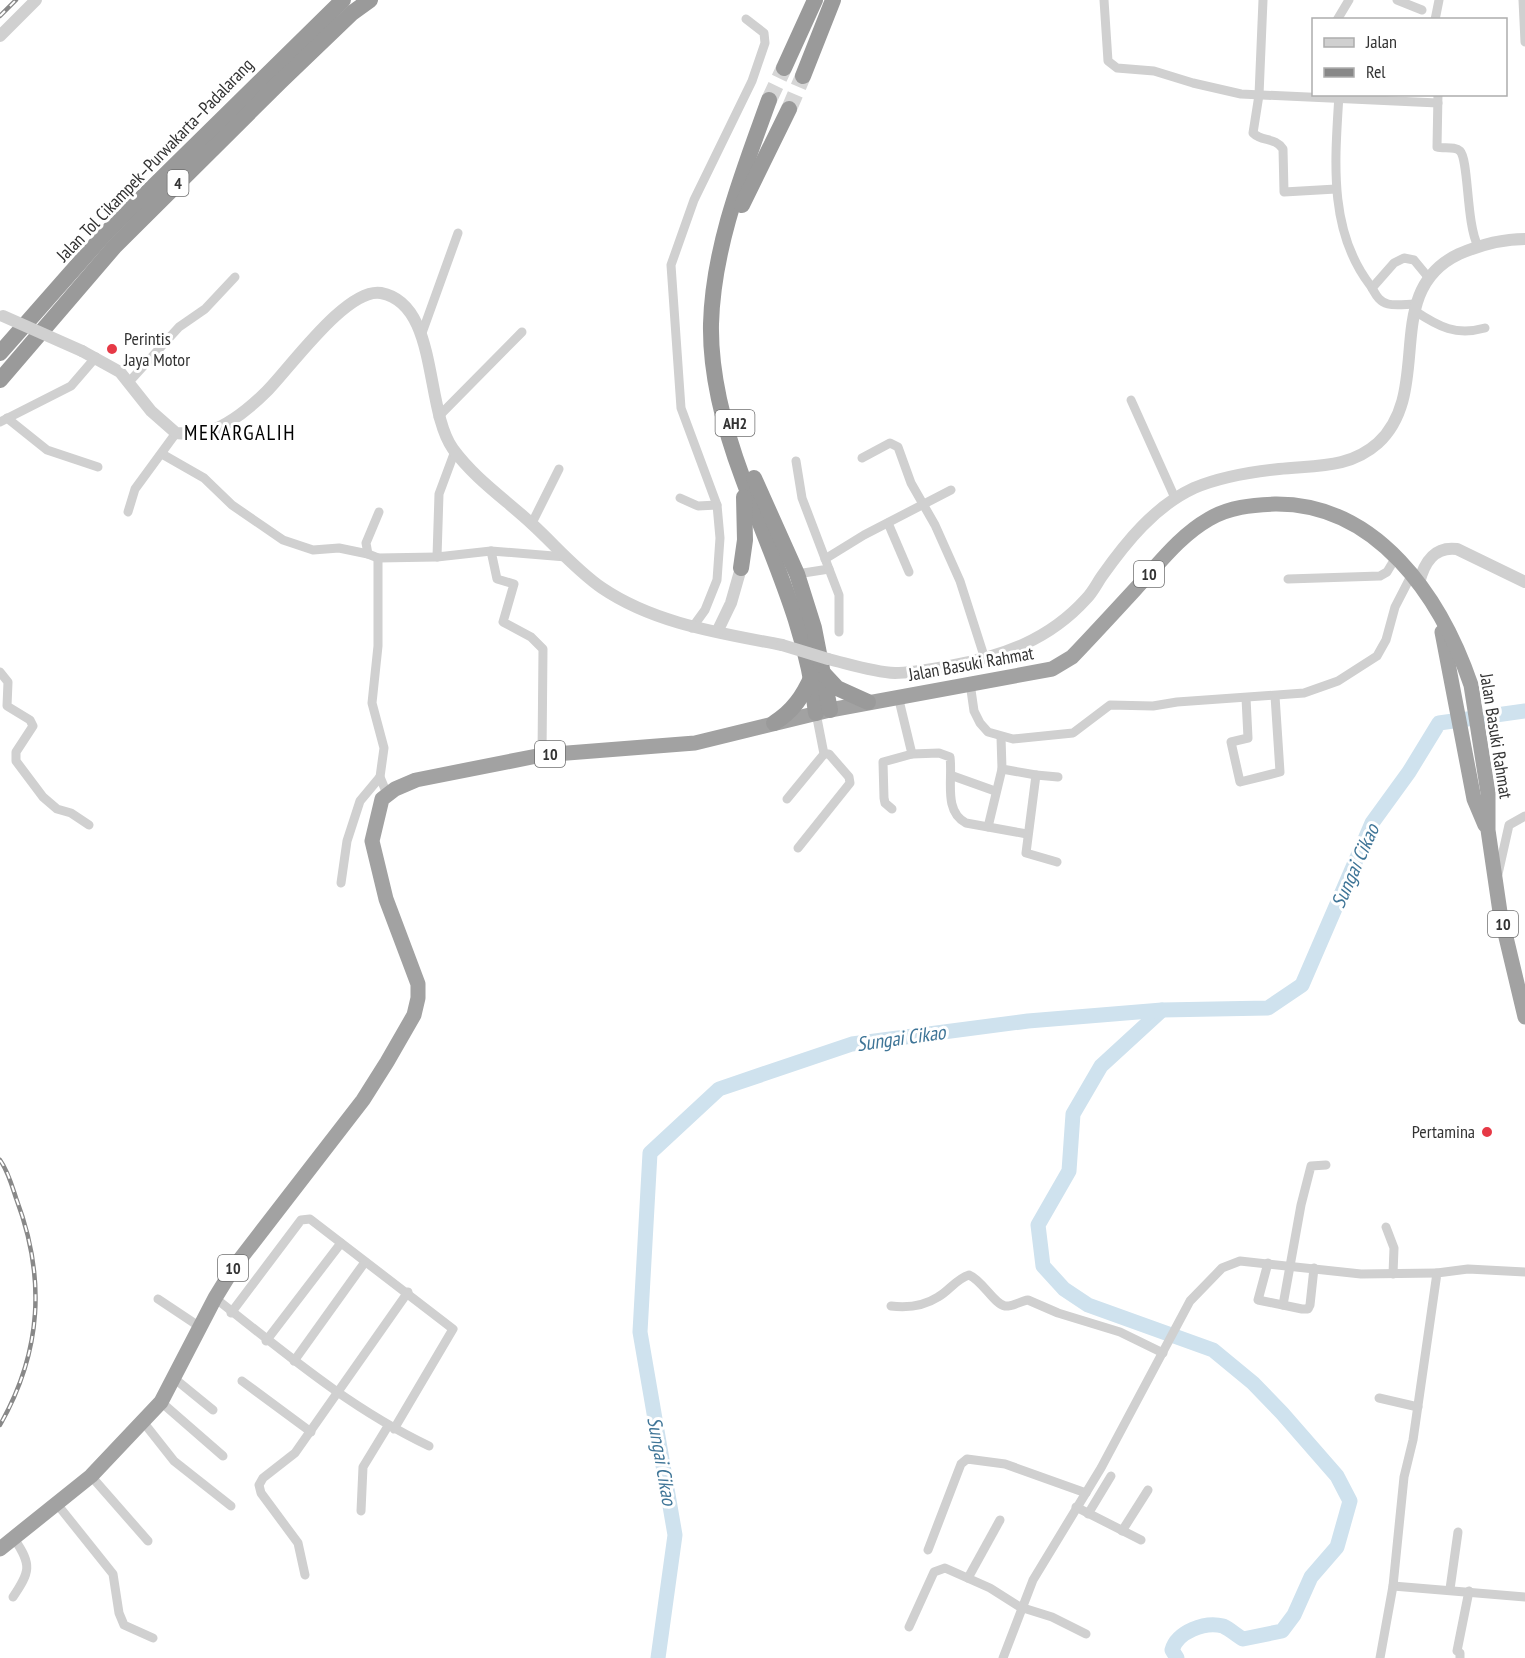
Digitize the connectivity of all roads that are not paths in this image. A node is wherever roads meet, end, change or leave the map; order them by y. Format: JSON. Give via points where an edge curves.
{"nodes":[{"id":1,"x":36,"y":0,"type":"edge"},
{"id":2,"x":343,"y":0,"type":"edge"},
{"id":3,"x":370,"y":0,"type":"edge"},
{"id":4,"x":815,"y":0,"type":"edge"},
{"id":5,"x":833,"y":0,"type":"edge"},
{"id":6,"x":1104,"y":0,"type":"edge"},
{"id":7,"x":1263,"y":0,"type":"edge"},
{"id":8,"x":1349,"y":0,"type":"edge"},
{"id":9,"x":1397,"y":0,"type":"edge"},
{"id":10,"x":1439,"y":0,"type":"edge"},
{"id":11,"x":1523,"y":0,"type":"edge"},
{"id":12,"x":1422,"y":10,"type":"dead end"},
{"id":13,"x":1338,"y":18,"type":"edge"},
{"id":14,"x":1435,"y":18,"type":"edge"},
{"id":15,"x":746,"y":19,"type":"dead end"},
{"id":16,"x":0,"y":36,"type":"edge"},
{"id":17,"x":1525,"y":42,"type":"edge"},
{"id":18,"x":784,"y":68,"type":"tunnel mouth"},
{"id":19,"x":802,"y":76,"type":"tunnel mouth"},
{"id":20,"x":1259,"y":95,"type":"junction"},
{"id":21,"x":1339,"y":97,"type":"edge"},
{"id":22,"x":1438,"y":99,"type":"edge"},
{"id":23,"x":769,"y":100,"type":"tunnel mouth"},
{"id":24,"x":789,"y":109,"type":"tunnel mouth"},
{"id":25,"x":1336,"y":189,"type":"junction"},
{"id":26,"x":458,"y":233,"type":"dead end"},
{"id":27,"x":1525,"y":239,"type":"edge"},
{"id":28,"x":1478,"y":246,"type":"junction"},
{"id":29,"x":236,"y":277,"type":"dead end"},
{"id":30,"x":1428,"y":277,"type":"junction"},
{"id":31,"x":1372,"y":288,"type":"junction"},
{"id":32,"x":1415,"y":308,"type":"junction"},
{"id":33,"x":2,"y":315,"type":"edge"},
{"id":34,"x":1485,"y":328,"type":"dead end"},
{"id":35,"x":522,"y":332,"type":"dead end"},
{"id":36,"x":422,"y":333,"type":"junction"},
{"id":37,"x":0,"y":353,"type":"edge"},
{"id":38,"x":96,"y":357,"type":"junction"},
{"id":39,"x":0,"y":380,"type":"edge"},
{"id":40,"x":129,"y":382,"type":"junction"},
{"id":41,"x":1131,"y":400,"type":"dead end"},
{"id":42,"x":438,"y":417,"type":"junction"},
{"id":43,"x":4,"y":420,"type":"edge"},
{"id":44,"x":176,"y":433,"type":"junction"},
{"id":45,"x":455,"y":451,"type":"junction"},
{"id":46,"x":162,"y":454,"type":"junction"},
{"id":47,"x":862,"y":458,"type":"dead end"},
{"id":48,"x":796,"y":461,"type":"dead end"},
{"id":49,"x":98,"y":467,"type":"dead end"},
{"id":50,"x":559,"y":469,"type":"dead end"},
{"id":51,"x":742,"y":477,"type":"junction"},
{"id":52,"x":951,"y":490,"type":"dead end"},
{"id":53,"x":680,"y":498,"type":"dead end"},
{"id":54,"x":1175,"y":498,"type":"junction"},
{"id":55,"x":717,"y":505,"type":"junction"},
{"id":56,"x":923,"y":505,"type":"junction"},
{"id":57,"x":128,"y":512,"type":"dead end"},
{"id":58,"x":379,"y":512,"type":"dead end"},
{"id":59,"x":888,"y":523,"type":"junction"},
{"id":60,"x":532,"y":524,"type":"junction"},
{"id":61,"x":491,"y":551,"type":"junction"},
{"id":62,"x":368,"y":554,"type":"junction"},
{"id":63,"x":566,"y":556,"type":"junction"},
{"id":64,"x":437,"y":557,"type":"junction"},
{"id":65,"x":378,"y":558,"type":"junction"},
{"id":66,"x":825,"y":559,"type":"junction"},
{"id":67,"x":1426,"y":564,"type":"junction"},
{"id":68,"x":741,"y":568,"type":"junction"},
{"id":69,"x":829,"y":569,"type":"junction"},
{"id":70,"x":1408,"y":570,"type":"junction"},
{"id":71,"x":909,"y":572,"type":"dead end"},
{"id":72,"x":788,"y":574,"type":"junction"},
{"id":73,"x":1288,"y":579,"type":"dead end"},
{"id":74,"x":1525,"y":582,"type":"edge"},
{"id":75,"x":1440,"y":618,"type":"junction"},
{"id":76,"x":692,"y":628,"type":"junction"},
{"id":77,"x":718,"y":630,"type":"junction"},
{"id":78,"x":839,"y":632,"type":"dead end"},
{"id":79,"x":985,"y":659,"type":"junction"},
{"id":80,"x":821,"y":669,"type":"junction"},
{"id":81,"x":0,"y":672,"type":"edge"},
{"id":82,"x":970,"y":683,"type":"junction"},
{"id":83,"x":898,"y":696,"type":"junction"},
{"id":84,"x":1275,"y":696,"type":"junction"},
{"id":85,"x":1246,"y":698,"type":"junction"},
{"id":86,"x":868,"y":702,"type":"junction"},
{"id":87,"x":823,"y":711,"type":"junction"},
{"id":88,"x":774,"y":723,"type":"junction"},
{"id":89,"x":1001,"y":737,"type":"junction"},
{"id":90,"x":542,"y":754,"type":"junction"},
{"id":91,"x":824,"y":754,"type":"junction"},
{"id":92,"x":912,"y":754,"type":"junction"},
{"id":93,"x":1475,"y":758,"type":"junction"},
{"id":94,"x":1002,"y":769,"type":"junction"},
{"id":95,"x":1036,"y":775,"type":"junction"},
{"id":96,"x":953,"y":776,"type":"junction"},
{"id":97,"x":380,"y":777,"type":"junction"},
{"id":98,"x":1058,"y":777,"type":"dead end"},
{"id":99,"x":995,"y":791,"type":"junction"},
{"id":100,"x":387,"y":794,"type":"junction"},
{"id":101,"x":787,"y":799,"type":"dead end"},
{"id":102,"x":892,"y":809,"type":"dead end"},
{"id":103,"x":1525,"y":816,"type":"edge"},
{"id":104,"x":89,"y":825,"type":"dead end"},
{"id":105,"x":988,"y":827,"type":"junction"},
{"id":106,"x":1027,"y":834,"type":"junction"},
{"id":107,"x":798,"y":848,"type":"dead end"},
{"id":108,"x":1057,"y":862,"type":"dead end"},
{"id":109,"x":1497,"y":882,"type":"junction"},
{"id":110,"x":341,"y":883,"type":"dead end"},
{"id":111,"x":1524,"y":1008,"type":"edge"},
{"id":112,"x":1326,"y":1165,"type":"dead end"},
{"id":113,"x":1386,"y":1227,"type":"dead end"},
{"id":114,"x":341,"y":1243,"type":"junction"},
{"id":115,"x":365,"y":1262,"type":"junction"},
{"id":116,"x":1268,"y":1263,"type":"junction"},
{"id":117,"x":1289,"y":1266,"type":"junction"},
{"id":118,"x":1314,"y":1268,"type":"junction"},
{"id":119,"x":1525,"y":1272,"type":"edge"},
{"id":120,"x":1437,"y":1273,"type":"junction"},
{"id":121,"x":1393,"y":1274,"type":"junction"},
{"id":122,"x":408,"y":1292,"type":"junction"},
{"id":123,"x":215,"y":1298,"type":"junction"},
{"id":124,"x":158,"y":1299,"type":"dead end"},
{"id":125,"x":1283,"y":1305,"type":"junction"},
{"id":126,"x":891,"y":1306,"type":"dead end"},
{"id":127,"x":231,"y":1313,"type":"junction"},
{"id":128,"x":200,"y":1327,"type":"junction"},
{"id":129,"x":266,"y":1341,"type":"junction"},
{"id":130,"x":1166,"y":1348,"type":"junction"},
{"id":131,"x":294,"y":1361,"type":"junction"},
{"id":132,"x":175,"y":1378,"type":"junction"},
{"id":133,"x":242,"y":1381,"type":"dead end"},
{"id":134,"x":338,"y":1394,"type":"junction"},
{"id":135,"x":1379,"y":1398,"type":"dead end"},
{"id":136,"x":161,"y":1402,"type":"junction"},
{"id":137,"x":1418,"y":1407,"type":"junction"},
{"id":138,"x":213,"y":1410,"type":"dead end"},
{"id":139,"x":144,"y":1423,"type":"junction"},
{"id":140,"x":391,"y":1427,"type":"junction"},
{"id":141,"x":311,"y":1432,"type":"junction"},
{"id":142,"x":429,"y":1446,"type":"dead end"},
{"id":143,"x":223,"y":1456,"type":"dead end"},
{"id":144,"x":91,"y":1476,"type":"junction"},
{"id":145,"x":1111,"y":1476,"type":"dead end"},
{"id":146,"x":1148,"y":1490,"type":"dead end"},
{"id":147,"x":1086,"y":1493,"type":"junction"},
{"id":148,"x":57,"y":1504,"type":"junction"},
{"id":149,"x":231,"y":1506,"type":"dead end"},
{"id":150,"x":1076,"y":1508,"type":"junction"},
{"id":151,"x":361,"y":1511,"type":"dead end"},
{"id":152,"x":1088,"y":1514,"type":"junction"},
{"id":153,"x":1000,"y":1520,"type":"dead end"},
{"id":154,"x":1122,"y":1531,"type":"junction"},
{"id":155,"x":1458,"y":1532,"type":"dead end"},
{"id":156,"x":15,"y":1540,"type":"junction"},
{"id":157,"x":1141,"y":1540,"type":"dead end"},
{"id":158,"x":148,"y":1541,"type":"dead end"},
{"id":159,"x":0,"y":1550,"type":"edge"},
{"id":160,"x":928,"y":1550,"type":"dead end"},
{"id":161,"x":305,"y":1575,"type":"dead end"},
{"id":162,"x":968,"y":1578,"type":"junction"},
{"id":163,"x":1393,"y":1586,"type":"junction"},
{"id":164,"x":1450,"y":1589,"type":"junction"},
{"id":165,"x":1469,"y":1591,"type":"junction"},
{"id":166,"x":13,"y":1597,"type":"dead end"},
{"id":167,"x":1525,"y":1597,"type":"edge"},
{"id":168,"x":1020,"y":1607,"type":"junction"},
{"id":169,"x":909,"y":1627,"type":"dead end"},
{"id":170,"x":1086,"y":1634,"type":"dead end"},
{"id":171,"x":153,"y":1638,"type":"dead end"},
{"id":172,"x":1003,"y":1658,"type":"edge"},
{"id":173,"x":1380,"y":1658,"type":"edge"},
{"id":174,"x":1460,"y":1658,"type":"edge"}],
"edges":[{"from":1,"to":16,"type":"street"},
{"from":2,"to":37,"type":"highway","name":"Jalan Tol Cikampek–Purwakarta–Padalarang","number":"4","via":[[104,235]]},
{"from":3,"to":39,"type":"highway","name":"Jalan Tol Cikampek–Purwakarta–Padalarang","number":"4","via":[[281,81],[115,246]]},
{"from":4,"to":18,"type":"highway"},
{"from":5,"to":19,"type":"highway"},
{"from":6,"to":20,"type":"street","via":[[1109,64]]},
{"from":7,"to":20,"type":"street"},
{"from":8,"to":13,"type":"street"},
{"from":9,"to":12,"type":"street"},
{"from":10,"to":14,"type":"street"},
{"from":11,"to":17,"type":"street"},
{"from":15,"to":55,"type":"street","via":[[764,33],[765,43],[752,81],[694,200],[671,265],[681,408]]},
{"from":20,"to":21,"type":"street"},
{"from":20,"to":25,"type":"street","via":[[1253,133],[1275,141],[1283,149],[1284,192]]},
{"from":21,"to":22,"type":"street"},
{"from":21,"to":25,"type":"street"},
{"from":22,"to":28,"type":"street","via":[[1437,147],[1461,152],[1468,212]]},
{"from":23,"to":51,"type":"highway","via":[[731,211],[712,305],[717,389]]},
{"from":24,"to":72,"type":"highway","number":"AH2","via":[[746,195],[731,237],[718,326],[725,385],[735,423]]},
{"from":25,"to":31,"type":"street","via":[[1344,235],[1356,266]]},
{"from":26,"to":36,"type":"street"},
{"from":27,"to":28,"type":"street"},
{"from":28,"to":30,"type":"street","via":[[1450,259]]},
{"from":29,"to":40,"type":"street","via":[[205,309],[179,327]]},
{"from":30,"to":31,"type":"street","via":[[1414,260],[1404,258],[1394,263]]},
{"from":30,"to":32,"type":"street"},
{"from":31,"to":32,"type":"street","via":[[1388,304]]},
{"from":32,"to":34,"type":"street","via":[[1448,330],[1470,332]]},
{"from":32,"to":54,"type":"street","via":[[1402,403],[1388,431],[1370,449],[1348,462],[1333,465],[1232,476]]},
{"from":33,"to":38,"type":"street","bridge":true},
{"from":35,"to":42,"type":"street"},
{"from":36,"to":42,"type":"street"},
{"from":36,"to":44,"type":"street","via":[[403,303],[381,293],[369,293],[340,313],[248,409],[207,432]]},
{"from":38,"to":40,"type":"street"},
{"from":38,"to":43,"type":"street","via":[[70,386]]},
{"from":40,"to":44,"type":"street","via":[[151,411]]},
{"from":41,"to":54,"type":"street"},
{"from":42,"to":45,"type":"street","via":[[445,438]]},
{"from":43,"to":49,"type":"street","via":[[47,450]]},
{"from":44,"to":46,"type":"street"},
{"from":45,"to":60,"type":"street","via":[[489,488]]},
{"from":45,"to":64,"type":"street","via":[[439,494]]},
{"from":46,"to":57,"type":"street","via":[[135,489]]},
{"from":46,"to":62,"type":"street","via":[[204,478],[232,504],[284,540],[313,550],[342,548]]},
{"from":47,"to":56,"type":"street","via":[[890,442],[896,444]]},
{"from":48,"to":66,"type":"street","via":[[802,498]]},
{"from":50,"to":60,"type":"street"},
{"from":51,"to":68,"type":"highway","via":[[746,512]]},
{"from":51,"to":72,"type":"highway"},
{"from":52,"to":56,"type":"street"},
{"from":53,"to":55,"type":"street","via":[[698,506]]},
{"from":54,"to":79,"type":"street","via":[[1126,544],[1088,598],[1062,621],[1029,644]]},
{"from":55,"to":76,"type":"street","via":[[718,577],[705,610]]},
{"from":56,"to":59,"type":"street"},
{"from":56,"to":79,"type":"street","via":[[960,581]]},
{"from":58,"to":62,"type":"street","via":[[366,543]]},
{"from":59,"to":66,"type":"street"},
{"from":59,"to":71,"type":"street"},
{"from":60,"to":63,"type":"street"},
{"from":61,"to":63,"type":"street"},
{"from":61,"to":64,"type":"street"},
{"from":61,"to":90,"type":"street","via":[[497,579],[514,584],[503,622],[531,637],[543,649]]},
{"from":62,"to":65,"type":"street"},
{"from":63,"to":76,"type":"street","via":[[602,588],[632,606]]},
{"from":64,"to":65,"type":"street"},
{"from":65,"to":97,"type":"street","via":[[378,646],[372,703],[384,748]]},
{"from":66,"to":69,"type":"street"},
{"from":67,"to":70,"type":"street"},
{"from":67,"to":70,"type":"street"},
{"from":67,"to":74,"type":"street","via":[[1437,551],[1457,549]]},
{"from":68,"to":72,"type":"highway","via":[[753,557],[764,556]]},
{"from":68,"to":77,"type":"street"},
{"from":69,"to":72,"type":"street"},
{"from":69,"to":78,"type":"street","via":[[839,596]]},
{"from":70,"to":73,"type":"street","via":[[1380,576]]},
{"from":70,"to":75,"type":"highway","name":"Jalan Basuki Rahmat","number":"10"},
{"from":70,"to":82,"type":"highway","name":"Jalan Basuki Rahmat","number":"10","via":[[1360,526],[1322,509],[1260,504],[1228,511],[1209,519],[1173,547],[1063,664],[1023,676]]},
{"from":70,"to":84,"type":"street","via":[[1386,640],[1370,662],[1327,686]]},
{"from":72,"to":80,"type":"highway","number":"AH2","via":[[814,628]]},
{"from":75,"to":93,"type":"highway","name":"Jalan Basuki Rahmat","number":"10","via":[[1445,654]]},
{"from":75,"to":93,"type":"highway","name":"Jalan Basuki Rahmat","number":"10","via":[[1471,685]]},
{"from":76,"to":77,"type":"street"},
{"from":77,"to":80,"type":"street","bridge":true,"via":[[782,645]]},
{"from":79,"to":80,"type":"street","via":[[895,673]]},
{"from":80,"to":86,"type":"highway","via":[[837,688]]},
{"from":80,"to":87,"type":"highway","number":"AH2"},
{"from":80,"to":88,"type":"highway","via":[[803,696]]},
{"from":81,"to":104,"type":"street","via":[[8,682],[7,706],[33,726],[16,752],[16,760],[43,797]]},
{"from":82,"to":83,"type":"highway","name":"Jalan Basuki Rahmat","number":"10"},
{"from":82,"to":89,"type":"street","via":[[980,723],[988,732]]},
{"from":83,"to":86,"type":"highway","name":"Jalan Basuki Rahmat","number":"10"},
{"from":83,"to":92,"type":"street"},
{"from":84,"to":85,"type":"street"},
{"from":84,"to":85,"type":"street","via":[[1280,772],[1240,782],[1231,742],[1248,738]]},
{"from":85,"to":89,"type":"street","via":[[1153,706],[1110,705],[1073,734]]},
{"from":86,"to":87,"type":"highway","name":"Jalan Basuki Rahmat","number":"10"},
{"from":87,"to":88,"type":"highway","number":"10"},
{"from":87,"to":91,"type":"street"},
{"from":88,"to":90,"type":"highway","number":"10","via":[[678,746]]},
{"from":89,"to":94,"type":"street"},
{"from":90,"to":100,"type":"highway","number":"10","via":[[416,780]]},
{"from":91,"to":101,"type":"street"},
{"from":91,"to":107,"type":"street","via":[[829,754],[850,783]]},
{"from":92,"to":96,"type":"street","via":[[946,754]]},
{"from":92,"to":102,"type":"street","via":[[883,762],[884,798]]},
{"from":93,"to":109,"type":"highway","name":"Jalan Basuki Rahmat","number":"10","via":[[1488,793],[1488,830]]},
{"from":94,"to":95,"type":"street"},
{"from":94,"to":99,"type":"street"},
{"from":95,"to":98,"type":"street"},
{"from":95,"to":106,"type":"street"},
{"from":96,"to":99,"type":"street"},
{"from":96,"to":105,"type":"street","via":[[950,804],[955,814],[966,823]]},
{"from":97,"to":100,"type":"street"},
{"from":97,"to":110,"type":"street","via":[[360,801],[347,841]]},
{"from":99,"to":105,"type":"street"},
{"from":100,"to":123,"type":"highway","number":"10","via":[[378,810],[372,841],[388,904],[418,984],[414,1015],[363,1100],[234,1267]]},
{"from":103,"to":109,"type":"street","via":[[1509,825]]},
{"from":105,"to":106,"type":"street"},
{"from":106,"to":108,"type":"street","via":[[1026,853]]},
{"from":109,"to":111,"type":"highway","name":"Jalan Basuki Rahmat","number":"10","via":[[1504,933]]},
{"from":112,"to":117,"type":"street","via":[[1311,1166]]},
{"from":113,"to":121,"type":"street","via":[[1394,1248]]},
{"from":114,"to":115,"type":"street"},
{"from":114,"to":127,"type":"street","via":[[308,1218],[301,1220]]},
{"from":114,"to":129,"type":"street"},
{"from":115,"to":122,"type":"street"},
{"from":115,"to":131,"type":"street"},
{"from":116,"to":117,"type":"street"},
{"from":116,"to":125,"type":"street","via":[[1258,1300]]},
{"from":116,"to":130,"type":"street","via":[[1240,1261],[1222,1268],[1200,1288]]},
{"from":117,"to":118,"type":"street"},
{"from":117,"to":125,"type":"street"},
{"from":118,"to":121,"type":"street"},
{"from":118,"to":125,"type":"street","via":[[1308,1309]]},
{"from":119,"to":120,"type":"street","via":[[1468,1269]]},
{"from":120,"to":121,"type":"street"},
{"from":120,"to":137,"type":"street"},
{"from":122,"to":134,"type":"street"},
{"from":122,"to":140,"type":"street","via":[[453,1329]]},
{"from":123,"to":127,"type":"street"},
{"from":123,"to":128,"type":"highway","number":"10"},
{"from":124,"to":128,"type":"street"},
{"from":126,"to":130,"type":"street","via":[[923,1304],[970,1275],[1001,1305],[1033,1301]]},
{"from":127,"to":129,"type":"street"},
{"from":128,"to":132,"type":"highway","number":"10"},
{"from":129,"to":131,"type":"street"},
{"from":130,"to":147,"type":"street"},
{"from":131,"to":134,"type":"street"},
{"from":132,"to":136,"type":"highway","number":"10"},
{"from":132,"to":138,"type":"street"},
{"from":133,"to":141,"type":"street"},
{"from":134,"to":140,"type":"street"},
{"from":134,"to":141,"type":"street"},
{"from":135,"to":137,"type":"street"},
{"from":136,"to":139,"type":"highway","number":"10"},
{"from":136,"to":143,"type":"street"},
{"from":137,"to":163,"type":"street","via":[[1404,1477]]},
{"from":139,"to":144,"type":"highway","number":"10"},
{"from":139,"to":149,"type":"street","via":[[174,1461]]},
{"from":140,"to":142,"type":"street"},
{"from":140,"to":151,"type":"street","via":[[363,1467]]},
{"from":141,"to":161,"type":"street","via":[[295,1453],[259,1485],[298,1544]]},
{"from":144,"to":148,"type":"highway","number":"10"},
{"from":144,"to":158,"type":"street"},
{"from":145,"to":152,"type":"street"},
{"from":146,"to":154,"type":"street"},
{"from":147,"to":150,"type":"street"},
{"from":147,"to":160,"type":"street","via":[[1005,1464],[967,1459],[961,1464]]},
{"from":148,"to":156,"type":"highway","number":"10"},
{"from":148,"to":171,"type":"street","via":[[113,1574],[124,1625]]},
{"from":150,"to":152,"type":"street"},
{"from":150,"to":168,"type":"street"},
{"from":152,"to":154,"type":"street"},
{"from":153,"to":162,"type":"street"},
{"from":154,"to":157,"type":"street"},
{"from":155,"to":164,"type":"street"},
{"from":156,"to":159,"type":"highway","number":"10"},
{"from":156,"to":166,"type":"street","via":[[26,1556],[28,1569]]},
{"from":162,"to":168,"type":"street"},
{"from":162,"to":169,"type":"street","via":[[945,1568],[934,1572]]},
{"from":163,"to":164,"type":"street"},
{"from":163,"to":173,"type":"street"},
{"from":164,"to":165,"type":"street"},
{"from":165,"to":167,"type":"street"},
{"from":165,"to":174,"type":"street","via":[[1457,1651]]},
{"from":168,"to":170,"type":"street"},
{"from":168,"to":172,"type":"street"}]}
